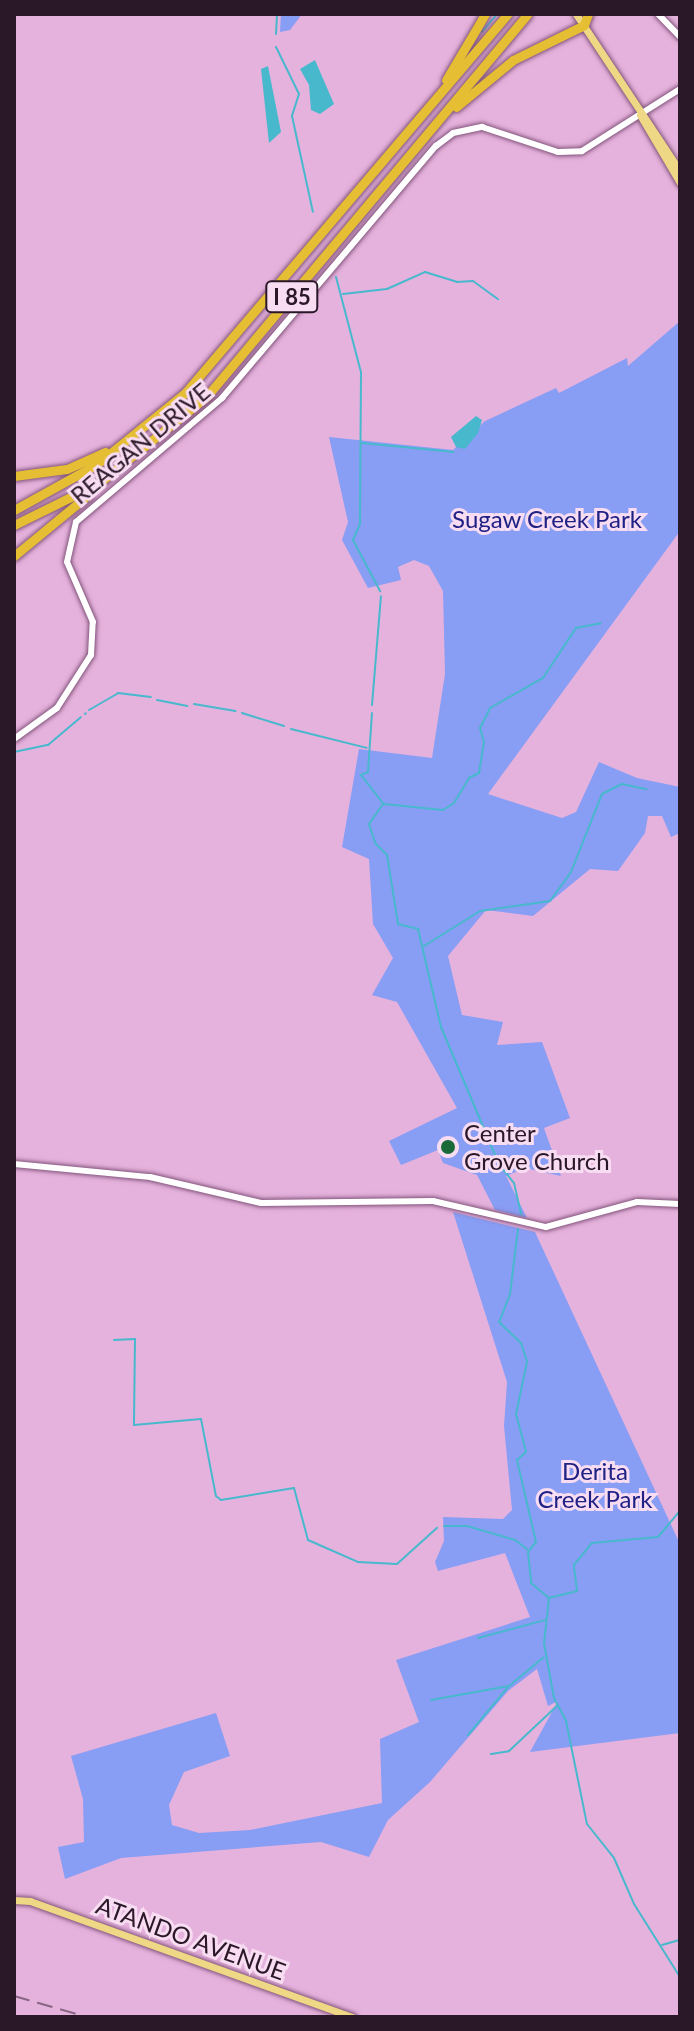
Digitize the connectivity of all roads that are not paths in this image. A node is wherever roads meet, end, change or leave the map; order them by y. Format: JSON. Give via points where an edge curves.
{"nodes":[{"id":1,"x":485,"y":14,"type":"edge"},
{"id":2,"x":508,"y":14,"type":"edge"},
{"id":3,"x":527,"y":14,"type":"edge"},
{"id":4,"x":576,"y":14,"type":"edge"},
{"id":5,"x":588,"y":14,"type":"edge"},
{"id":6,"x":658,"y":14,"type":"edge"},
{"id":7,"x":584,"y":25,"type":"junction"},
{"id":8,"x":680,"y":37,"type":"edge"},
{"id":9,"x":680,"y":89,"type":"edge"},
{"id":10,"x":423,"y":113,"type":"junction"},
{"id":11,"x":640,"y":115,"type":"junction"},
{"id":12,"x":438,"y":123,"type":"junction"},
{"id":13,"x":680,"y":171,"type":"edge"},
{"id":14,"x":680,"y":183,"type":"edge"},
{"id":15,"x":146,"y":428,"type":"junction"},
{"id":16,"x":14,"y":476,"type":"edge"},
{"id":17,"x":99,"y":483,"type":"junction"},
{"id":18,"x":14,"y":510,"type":"edge"},
{"id":19,"x":14,"y":525,"type":"edge"},
{"id":20,"x":14,"y":556,"type":"edge"},
{"id":21,"x":14,"y":739,"type":"edge"},
{"id":22,"x":14,"y":1164,"type":"edge"},
{"id":23,"x":680,"y":1204,"type":"edge"},
{"id":24,"x":14,"y":1900,"type":"edge"},
{"id":25,"x":353,"y":2017,"type":"edge"}],
"edges":[{"from":1,"to":10,"type":"highway"},
{"from":2,"to":10,"type":"highway","number":"I 85"},
{"from":3,"to":12,"type":"highway","number":"I 85"},
{"from":4,"to":7,"type":"main road"},
{"from":5,"to":7,"type":"highway"},
{"from":6,"to":8,"type":"street"},
{"from":7,"to":11,"type":"main road"},
{"from":7,"to":12,"type":"highway","via":[[513,60]]},
{"from":9,"to":11,"type":"street","name":"REAGAN DRIVE"},
{"from":10,"to":15,"type":"highway","number":"I 85","via":[[221,354]]},
{"from":11,"to":13,"type":"main road"},
{"from":11,"to":14,"type":"main road"},
{"from":11,"to":21,"type":"street","name":"REAGAN DRIVE","via":[[578,152],[558,152],[482,127],[453,133],[436,146],[223,397],[76,522],[67,562],[93,622],[91,655],[67,697]]},
{"from":12,"to":17,"type":"highway","number":"I 85","via":[[207,396]]},
{"from":15,"to":16,"type":"highway","via":[[74,467]]},
{"from":15,"to":18,"type":"highway","number":"I 85","via":[[75,479]]},
{"from":17,"to":19,"type":"highway","number":"I 85"},
{"from":17,"to":20,"type":"highway"},
{"from":22,"to":23,"type":"street","via":[[150,1177],[261,1203],[433,1201],[546,1227],[637,1202]]},
{"from":24,"to":25,"type":"main road","name":"ATANDO AVENUE","via":[[30,1901]]}]}
